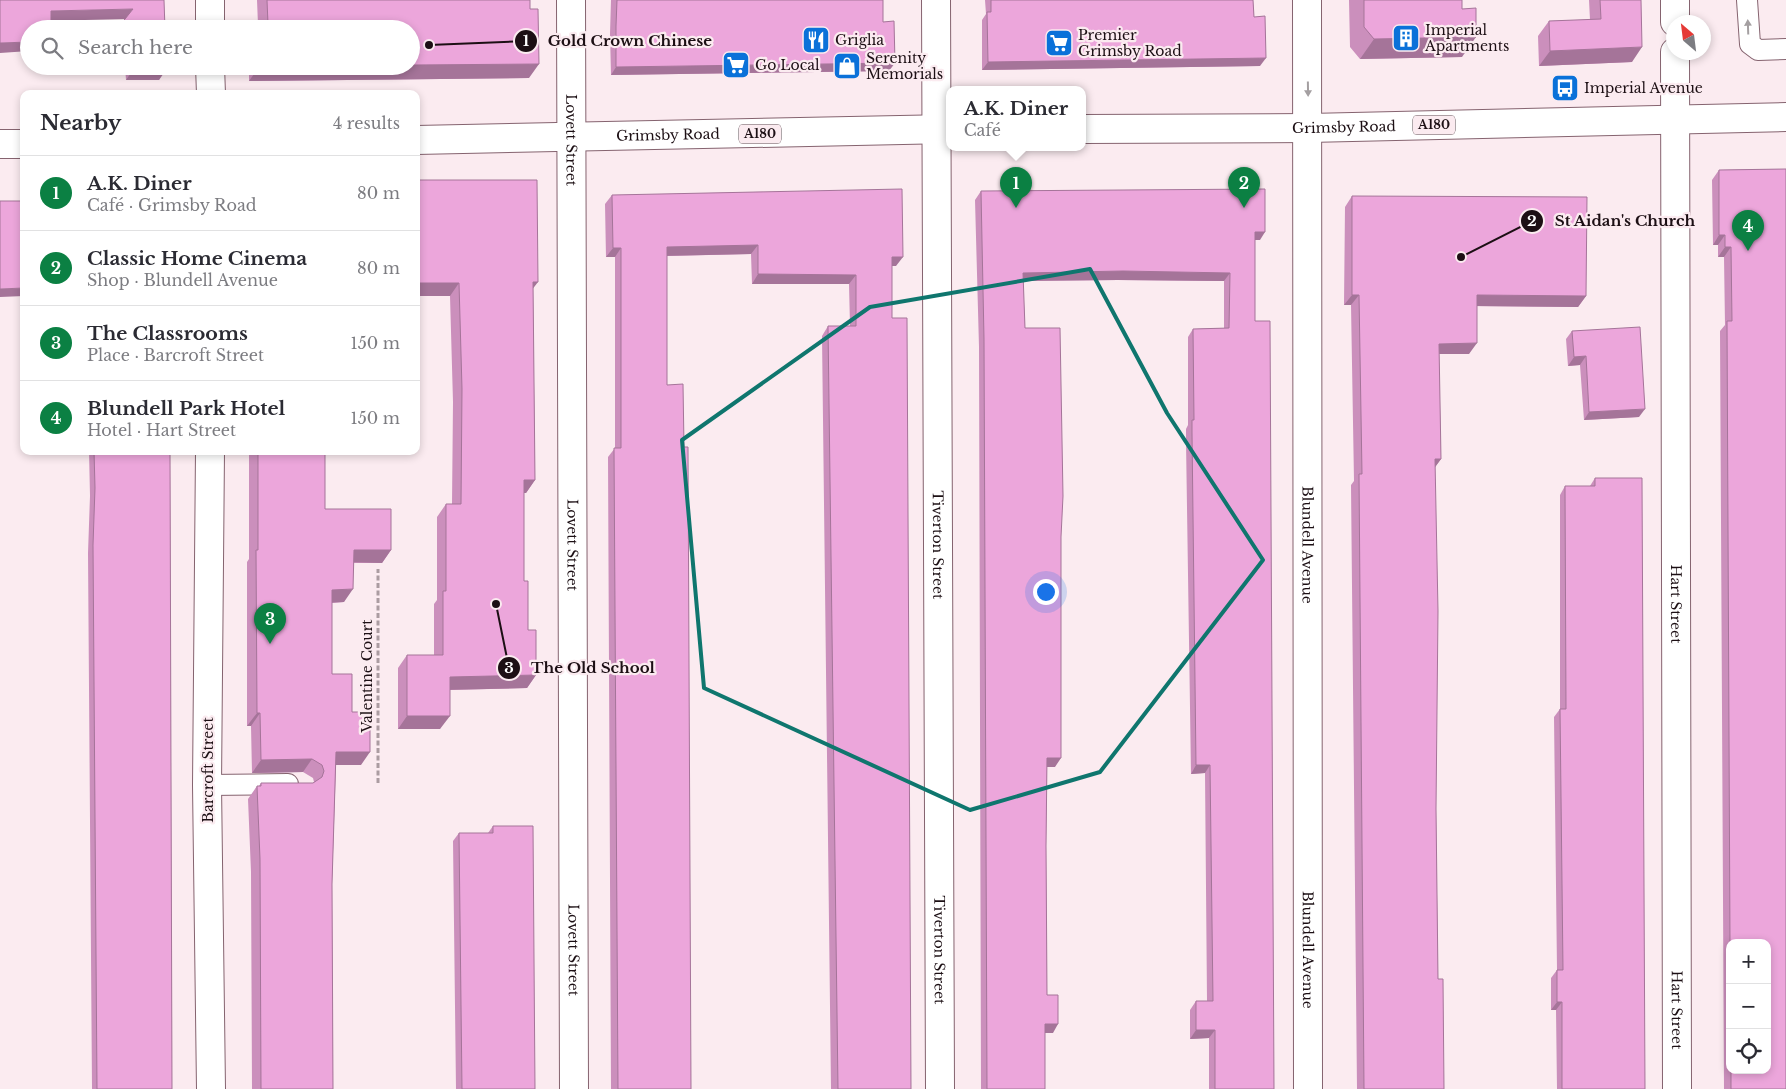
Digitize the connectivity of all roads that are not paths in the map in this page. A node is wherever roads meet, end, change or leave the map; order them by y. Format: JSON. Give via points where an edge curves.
{"nodes":[{"id":1,"x":210,"y":0,"type":"edge"},
{"id":2,"x":571,"y":0,"type":"edge"},
{"id":3,"x":936,"y":0,"type":"edge"},
{"id":4,"x":1307,"y":0,"type":"edge"},
{"id":5,"x":1675,"y":0,"type":"edge"},
{"id":6,"x":1747,"y":0,"type":"edge"},
{"id":7,"x":1675,"y":15,"type":"edge"},
{"id":8,"x":210,"y":20,"type":"edge"},
{"id":9,"x":1786,"y":49,"type":"edge"},
{"id":10,"x":1675,"y":60,"type":"edge"},
{"id":11,"x":210,"y":75,"type":"edge"},
{"id":12,"x":211,"y":90,"type":"edge"},
{"id":13,"x":1786,"y":117,"type":"edge"},
{"id":14,"x":1675,"y":120,"type":"junction"},
{"id":15,"x":1309,"y":128,"type":"junction"},
{"id":16,"x":943,"y":129,"type":"edge"},
{"id":17,"x":1086,"y":129,"type":"edge"},
{"id":18,"x":571,"y":138,"type":"junction"},
{"id":19,"x":420,"y":140,"type":"edge"},
{"id":20,"x":0,"y":144,"type":"edge"},
{"id":21,"x":20,"y":144,"type":"edge"},
{"id":22,"x":210,"y":455,"type":"edge"},
{"id":23,"x":303,"y":784,"type":"edge"},
{"id":24,"x":207,"y":785,"type":"junction"},
{"id":25,"x":211,"y":1089,"type":"edge"},
{"id":26,"x":574,"y":1089,"type":"edge"},
{"id":27,"x":940,"y":1089,"type":"edge"},
{"id":28,"x":1308,"y":1089,"type":"edge"},
{"id":29,"x":1677,"y":1089,"type":"edge"}],
"edges":[{"from":1,"to":8,"type":"street"},
{"from":2,"to":18,"type":"street","name":"Lovett Street"},
{"from":3,"to":16,"type":"street","name":"Tiverton Street"},
{"from":4,"to":15,"type":"street","name":"Blundell Avenue","one_way":true},
{"from":5,"to":7,"type":"street"},
{"from":9,"to":6,"type":"lane","one_way":true,"via":[[1758,50],[1750,44]]},
{"from":10,"to":14,"type":"street"},
{"from":11,"to":12,"type":"street"},
{"from":13,"to":14,"type":"street","name":"Grimsby Road","number":"A180"},
{"from":14,"to":15,"type":"street","name":"Grimsby Road","number":"A180"},
{"from":14,"to":29,"type":"street","name":"Hart Street"},
{"from":15,"to":17,"type":"street","name":"Grimsby Road","number":"A180"},
{"from":15,"to":28,"type":"street","name":"Blundell Avenue"},
{"from":16,"to":18,"type":"street","name":"Grimsby Road","number":"A180"},
{"from":16,"to":27,"type":"street","name":"Tiverton Street"},
{"from":18,"to":19,"type":"street","name":"Grimsby Road","number":"A180"},
{"from":18,"to":26,"type":"street","name":"Lovett Street"},
{"from":20,"to":21,"type":"street"},
{"from":22,"to":24,"type":"street","name":"Barcroft Street"},
{"from":23,"to":24,"type":"lane"},
{"from":24,"to":25,"type":"street","name":"Barcroft Street"}]}
